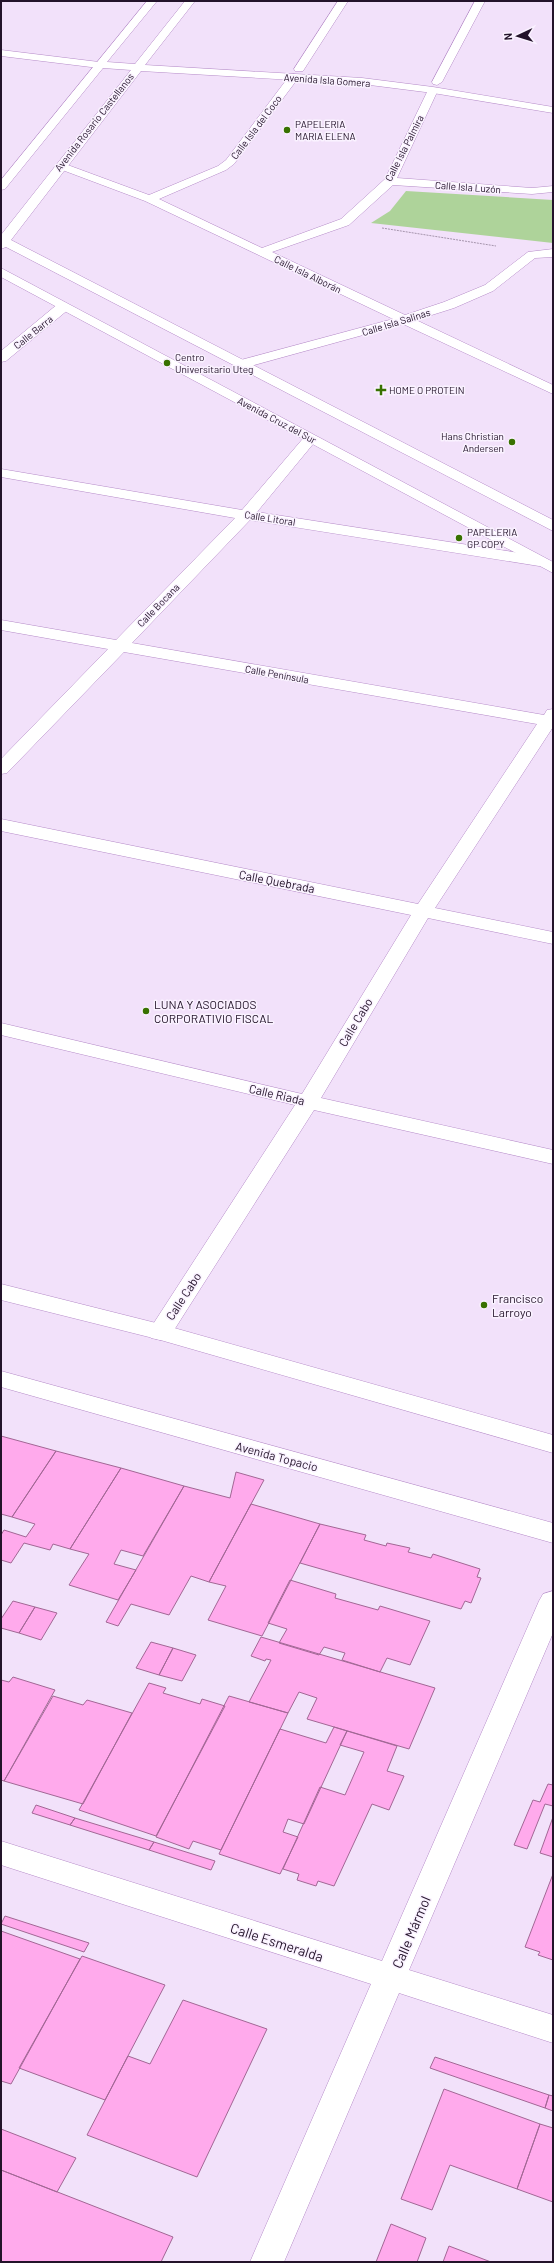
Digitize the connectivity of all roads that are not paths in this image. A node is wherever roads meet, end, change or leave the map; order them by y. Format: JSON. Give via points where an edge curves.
{"nodes":[{"id":1,"x":152,"y":1,"type":"edge"},
{"id":2,"x":190,"y":1,"type":"edge"},
{"id":3,"x":343,"y":1,"type":"edge"},
{"id":4,"x":480,"y":1,"type":"edge"},
{"id":5,"x":1,"y":53,"type":"edge"},
{"id":6,"x":101,"y":63,"type":"junction"},
{"id":7,"x":139,"y":64,"type":"junction"},
{"id":8,"x":296,"y":73,"type":"junction"},
{"id":9,"x":371,"y":74,"type":"junction"},
{"id":10,"x":362,"y":82,"type":"junction"},
{"id":11,"x":435,"y":86,"type":"junction"},
{"id":12,"x":553,"y":99,"type":"edge"},
{"id":13,"x":553,"y":110,"type":"edge"},
{"id":14,"x":60,"y":166,"type":"junction"},
{"id":15,"x":390,"y":181,"type":"junction"},
{"id":16,"x":1,"y":187,"type":"edge"},
{"id":17,"x":550,"y":190,"type":"edge"},
{"id":18,"x":149,"y":199,"type":"junction"},
{"id":19,"x":2,"y":242,"type":"edge"},
{"id":20,"x":261,"y":252,"type":"junction"},
{"id":21,"x":553,"y":253,"type":"edge"},
{"id":22,"x":1,"y":272,"type":"edge"},
{"id":23,"x":64,"y":306,"type":"junction"},
{"id":24,"x":404,"y":320,"type":"junction"},
{"id":25,"x":1,"y":344,"type":"edge"},
{"id":26,"x":16,"y":346,"type":"junction"},
{"id":27,"x":1,"y":358,"type":"edge"},
{"id":28,"x":242,"y":364,"type":"junction"},
{"id":29,"x":552,"y":389,"type":"edge"},
{"id":30,"x":311,"y":438,"type":"junction"},
{"id":31,"x":1,"y":473,"type":"edge"},
{"id":32,"x":246,"y":515,"type":"junction"},
{"id":33,"x":553,"y":526,"type":"edge"},
{"id":34,"x":539,"y":561,"type":"junction"},
{"id":35,"x":553,"y":568,"type":"edge"},
{"id":36,"x":1,"y":625,"type":"edge"},
{"id":37,"x":118,"y":646,"type":"junction"},
{"id":38,"x":552,"y":719,"type":"edge"},
{"id":39,"x":1,"y":769,"type":"edge"},
{"id":40,"x":1,"y":825,"type":"edge"},
{"id":41,"x":423,"y":911,"type":"junction"},
{"id":42,"x":553,"y":938,"type":"edge"},
{"id":43,"x":1,"y":1029,"type":"edge"},
{"id":44,"x":308,"y":1102,"type":"junction"},
{"id":45,"x":553,"y":1157,"type":"edge"},
{"id":46,"x":1,"y":1292,"type":"edge"},
{"id":47,"x":160,"y":1332,"type":"junction"},
{"id":48,"x":1,"y":1380,"type":"edge"},
{"id":49,"x":553,"y":1444,"type":"edge"},
{"id":50,"x":553,"y":1532,"type":"edge"},
{"id":51,"x":553,"y":1601,"type":"edge"},
{"id":52,"x":1,"y":1853,"type":"edge"},
{"id":53,"x":391,"y":1979,"type":"junction"},
{"id":54,"x":553,"y":2029,"type":"edge"},
{"id":55,"x":267,"y":2262,"type":"edge"}],
"edges":[{"from":1,"to":6,"type":"street"},
{"from":2,"to":7,"type":"street","name":"Avenida Rosario Castellanos"},
{"from":3,"to":8,"type":"street","name":"Calle Isla del Coco"},
{"from":4,"to":11,"type":"street","name":"Calle Isla Palmira"},
{"from":5,"to":6,"type":"street","name":"Avenida Isla Gomera"},
{"from":6,"to":7,"type":"street","name":"Avenida Isla Gomera"},
{"from":6,"to":16,"type":"street"},
{"from":7,"to":8,"type":"street","name":"Avenida Isla Gomera"},
{"from":7,"to":14,"type":"street","name":"Avenida Rosario Castellanos"},
{"from":8,"to":9,"type":"street","name":"Avenida Isla Gomera"},
{"from":8,"to":10,"type":"street","name":"Avenida Isla Gomera"},
{"from":8,"to":18,"type":"street","name":"Calle Isla del Coco","via":[[230,162],[222,168]]},
{"from":9,"to":10,"type":"street"},
{"from":9,"to":11,"type":"street","name":"Avenida Isla Gomera"},
{"from":10,"to":11,"type":"street","name":"Avenida Isla Gomera"},
{"from":11,"to":12,"type":"street","name":"Avenida Isla Gomera"},
{"from":11,"to":13,"type":"street","name":"Avenida Isla Gomera"},
{"from":11,"to":15,"type":"street","name":"Calle Isla Palmira"},
{"from":14,"to":18,"type":"street","name":"Calle Isla Alborán"},
{"from":14,"to":19,"type":"street","name":"Avenida Rosario Castellanos"},
{"from":15,"to":17,"type":"street","name":"Calle Isla Luzón"},
{"from":15,"to":20,"type":"street","name":"Calle Isla Palmira","via":[[345,222]]},
{"from":18,"to":20,"type":"street","name":"Calle Isla Alborán"},
{"from":19,"to":28,"type":"street"},
{"from":20,"to":24,"type":"street","name":"Calle Isla Alborán"},
{"from":21,"to":24,"type":"street","name":"Calle Isla Salinas","via":[[538,253],[527,257],[489,288]]},
{"from":22,"to":23,"type":"street","name":"Avenida Cruz del Sur"},
{"from":23,"to":26,"type":"street","name":"Calle Barra"},
{"from":23,"to":30,"type":"street","name":"Avenida Cruz del Sur"},
{"from":24,"to":28,"type":"street","name":"Calle Isla Salinas"},
{"from":24,"to":29,"type":"street","name":"Calle Isla Alborán"},
{"from":25,"to":26,"type":"street"},
{"from":26,"to":27,"type":"street","name":"Calle Barra"},
{"from":28,"to":33,"type":"street"},
{"from":30,"to":32,"type":"street","name":"Calle Bocana"},
{"from":30,"to":34,"type":"street","name":"Avenida Cruz del Sur"},
{"from":31,"to":32,"type":"street","name":"Calle Litoral"},
{"from":32,"to":34,"type":"street","name":"Calle Litoral"},
{"from":32,"to":37,"type":"street","name":"Calle Bocana"},
{"from":34,"to":35,"type":"street","name":"Avenida Cruz del Sur"},
{"from":36,"to":37,"type":"street","name":"Calle Península"},
{"from":37,"to":38,"type":"street","name":"Calle Península"},
{"from":37,"to":39,"type":"street","name":"Calle Bocana"},
{"from":38,"to":41,"type":"street","name":"Calle Cabo"},
{"from":40,"to":41,"type":"street","name":"Calle Quebrada"},
{"from":41,"to":42,"type":"street","name":"Calle Quebrada"},
{"from":41,"to":44,"type":"street","name":"Calle Cabo"},
{"from":43,"to":44,"type":"street","name":"Calle Riada"},
{"from":44,"to":45,"type":"street","name":"Calle Riada"},
{"from":44,"to":47,"type":"street","name":"Calle Cabo"},
{"from":46,"to":47,"type":"street"},
{"from":47,"to":49,"type":"street"},
{"from":48,"to":50,"type":"street","name":"Avenida Topacio"},
{"from":51,"to":53,"type":"street","name":"Calle Mármol"},
{"from":52,"to":53,"type":"street","name":"Calle Esmeralda"},
{"from":53,"to":54,"type":"street","name":"Calle Esmeralda"},
{"from":53,"to":55,"type":"street","name":"Calle Mármol"}]}
